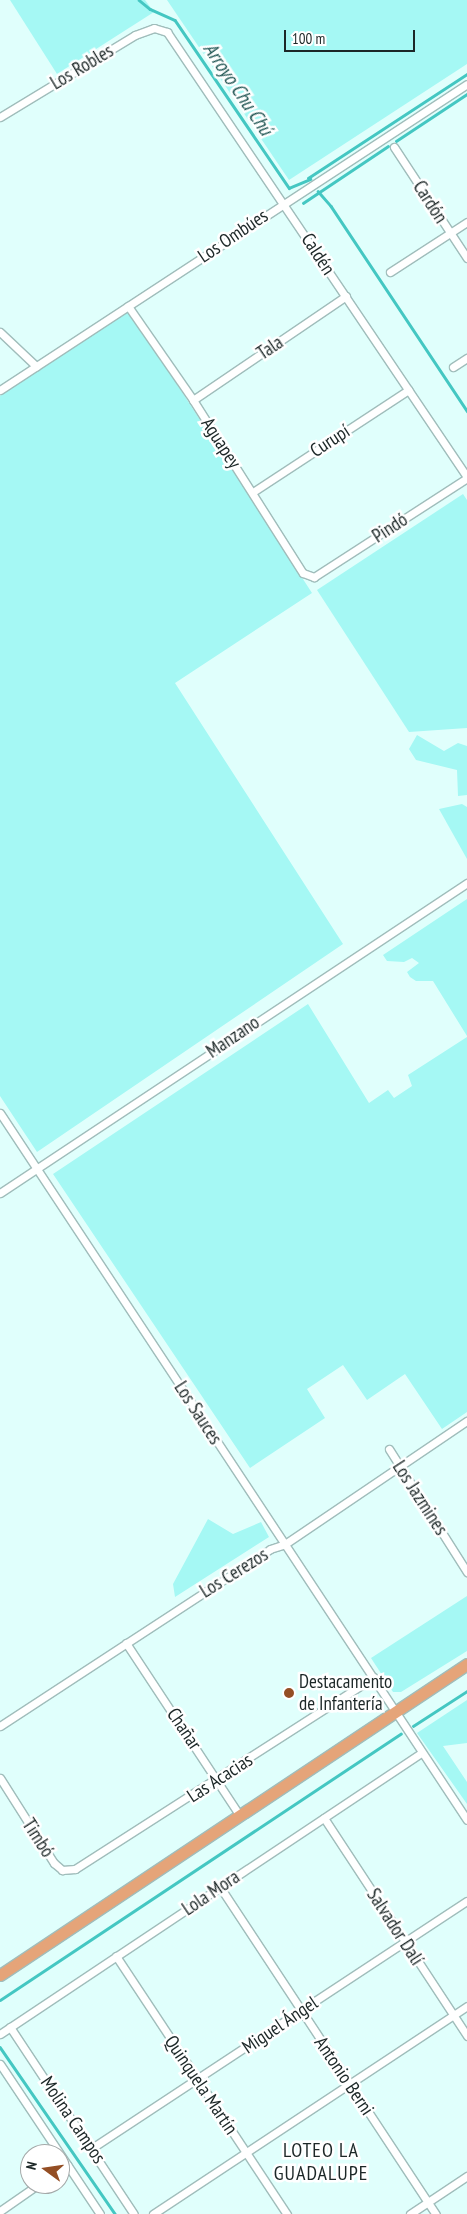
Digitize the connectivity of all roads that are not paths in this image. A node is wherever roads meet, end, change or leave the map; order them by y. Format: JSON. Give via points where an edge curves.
{"nodes":[{"id":1,"x":167,"y":32,"type":"joint"},
{"id":2,"x":467,"y":84,"type":"edge"},
{"id":3,"x":0,"y":117,"type":"edge"},
{"id":4,"x":394,"y":147,"type":"dead end"},
{"id":5,"x":284,"y":202,"type":"junction"},
{"id":6,"x":467,"y":222,"type":"edge"},
{"id":7,"x":450,"y":233,"type":"junction"},
{"id":8,"x":467,"y":258,"type":"edge"},
{"id":9,"x":390,"y":272,"type":"dead end"},
{"id":10,"x":346,"y":296,"type":"junction"},
{"id":11,"x":128,"y":306,"type":"junction"},
{"id":12,"x":0,"y":332,"type":"edge"},
{"id":13,"x":467,"y":358,"type":"edge"},
{"id":14,"x":36,"y":366,"type":"junction"},
{"id":15,"x":453,"y":367,"type":"dead end"},
{"id":16,"x":0,"y":390,"type":"edge"},
{"id":17,"x":408,"y":390,"type":"junction"},
{"id":18,"x":193,"y":400,"type":"junction"},
{"id":19,"x":467,"y":478,"type":"edge"},
{"id":20,"x":252,"y":492,"type":"junction"},
{"id":21,"x":314,"y":577,"type":"joint"},
{"id":22,"x":467,"y":883,"type":"edge"},
{"id":23,"x":0,"y":1113,"type":"edge"},
{"id":24,"x":37,"y":1169,"type":"junction"},
{"id":25,"x":0,"y":1193,"type":"edge"},
{"id":26,"x":467,"y":1421,"type":"edge"},
{"id":27,"x":389,"y":1449,"type":"dead end"},
{"id":28,"x":400,"y":1467,"type":"junction"},
{"id":29,"x":285,"y":1544,"type":"junction"},
{"id":30,"x":467,"y":1572,"type":"edge"},
{"id":31,"x":126,"y":1643,"type":"junction"},
{"id":32,"x":467,"y":1664,"type":"edge"},
{"id":33,"x":374,"y":1677,"type":"junction"},
{"id":34,"x":397,"y":1712,"type":"junction"},
{"id":35,"x":0,"y":1726,"type":"edge"},
{"id":36,"x":421,"y":1753,"type":"junction"},
{"id":37,"x":0,"y":1778,"type":"edge"},
{"id":38,"x":217,"y":1780,"type":"junction"},
{"id":39,"x":240,"y":1816,"type":"junction"},
{"id":40,"x":324,"y":1818,"type":"junction"},
{"id":41,"x":467,"y":1820,"type":"edge"},
{"id":42,"x":62,"y":1870,"type":"joint"},
{"id":43,"x":220,"y":1887,"type":"junction"},
{"id":44,"x":467,"y":1901,"type":"edge"},
{"id":45,"x":406,"y":1942,"type":"junction"},
{"id":46,"x":116,"y":1956,"type":"junction"},
{"id":47,"x":0,"y":1975,"type":"edge"},
{"id":48,"x":467,"y":2006,"type":"edge"},
{"id":49,"x":301,"y":2011,"type":"junction"},
{"id":50,"x":453,"y":2015,"type":"junction"},
{"id":51,"x":10,"y":2027,"type":"junction"},
{"id":52,"x":0,"y":2034,"type":"edge"},
{"id":53,"x":467,"y":2036,"type":"edge"},
{"id":54,"x":0,"y":2064,"type":"edge"},
{"id":55,"x":198,"y":2080,"type":"junction"},
{"id":56,"x":349,"y":2083,"type":"junction"},
{"id":57,"x":53,"y":2144,"type":"edge"},
{"id":58,"x":92,"y":2148,"type":"junction"},
{"id":59,"x":246,"y":2152,"type":"junction"},
{"id":60,"x":70,"y":2169,"type":"edge"},
{"id":61,"x":467,"y":2176,"type":"edge"},
{"id":62,"x":25,"y":2194,"type":"edge"},
{"id":63,"x":428,"y":2202,"type":"junction"},
{"id":64,"x":0,"y":2211,"type":"edge"},
{"id":65,"x":100,"y":2214,"type":"edge"},
{"id":66,"x":134,"y":2214,"type":"edge"},
{"id":67,"x":153,"y":2214,"type":"edge"},
{"id":68,"x":287,"y":2214,"type":"edge"},
{"id":69,"x":410,"y":2214,"type":"edge"},
{"id":70,"x":436,"y":2214,"type":"edge"}],
"edges":[{"from":1,"to":3,"type":"street","name":"Los Robles","via":[[154,28],[135,35]]},
{"from":1,"to":5,"type":"street","name":"Caldén"},
{"from":2,"to":5,"type":"street","name":"Los Ombúes"},
{"from":4,"to":7,"type":"street","name":"Cardón"},
{"from":5,"to":10,"type":"street","name":"Caldén"},
{"from":5,"to":11,"type":"street","name":"Los Ombúes"},
{"from":6,"to":7,"type":"street"},
{"from":7,"to":8,"type":"street","name":"Cardón"},
{"from":7,"to":9,"type":"street"},
{"from":10,"to":17,"type":"street","name":"Caldén"},
{"from":10,"to":18,"type":"street","name":"Tala"},
{"from":11,"to":14,"type":"street","name":"Los Ombúes"},
{"from":11,"to":18,"type":"street","name":"Aguapey"},
{"from":12,"to":14,"type":"street"},
{"from":13,"to":15,"type":"street"},
{"from":14,"to":16,"type":"street","name":"Los Ombúes"},
{"from":17,"to":19,"type":"street","name":"Caldén"},
{"from":17,"to":20,"type":"street","name":"Curupí"},
{"from":18,"to":20,"type":"street","name":"Aguapey"},
{"from":19,"to":21,"type":"street","name":"Pindó"},
{"from":20,"to":21,"type":"street","name":"Aguapey","via":[[303,573]]},
{"from":22,"to":24,"type":"street","name":"Manzano"},
{"from":23,"to":24,"type":"street","name":"Los Sauces"},
{"from":24,"to":25,"type":"street","name":"Manzano"},
{"from":24,"to":29,"type":"street","name":"Los Sauces"},
{"from":26,"to":28,"type":"street","name":"Los Cerezos"},
{"from":27,"to":28,"type":"street","name":"Los Jazmines"},
{"from":28,"to":29,"type":"street","name":"Los Cerezos"},
{"from":28,"to":30,"type":"street","name":"Los Jazmines"},
{"from":29,"to":31,"type":"street","name":"Los Cerezos","via":[[270,1549]]},
{"from":29,"to":33,"type":"street","name":"Los Sauces"},
{"from":31,"to":35,"type":"street","name":"Los Cerezos"},
{"from":31,"to":38,"type":"street","name":"Chañar"},
{"from":32,"to":34,"type":"main road"},
{"from":33,"to":34,"type":"street","name":"Los Sauces"},
{"from":33,"to":38,"type":"street","name":"Las Acacias"},
{"from":34,"to":36,"type":"street","name":"Los Sauces"},
{"from":34,"to":39,"type":"main road"},
{"from":36,"to":40,"type":"street","name":"Lola Mora"},
{"from":36,"to":41,"type":"street","name":"Los Sauces"},
{"from":37,"to":42,"type":"street","name":"Timbó","via":[[54,1863]]},
{"from":38,"to":39,"type":"street","name":"Chañar"},
{"from":38,"to":42,"type":"street","name":"Las Acacias","via":[[75,1869]]},
{"from":39,"to":47,"type":"main road"},
{"from":40,"to":43,"type":"street","name":"Lola Mora"},
{"from":40,"to":45,"type":"street","name":"Salvador Dalí"},
{"from":43,"to":46,"type":"street","name":"Lola Mora"},
{"from":43,"to":49,"type":"street","name":"Antonio Berni"},
{"from":44,"to":45,"type":"street","name":"Miguel Ángel"},
{"from":45,"to":49,"type":"street","name":"Miguel Ángel"},
{"from":45,"to":50,"type":"street","name":"Salvador Dalí"},
{"from":46,"to":51,"type":"street","name":"Lola Mora"},
{"from":46,"to":55,"type":"street","name":"Quinquela Martín"},
{"from":48,"to":50,"type":"street"},
{"from":49,"to":55,"type":"street","name":"Miguel Ángel"},
{"from":49,"to":56,"type":"street","name":"Antonio Berni"},
{"from":50,"to":53,"type":"street","name":"Salvador Dalí"},
{"from":50,"to":56,"type":"street"},
{"from":51,"to":52,"type":"street","name":"Lola Mora"},
{"from":51,"to":58,"type":"street","name":"Molina Campos"},
{"from":54,"to":57,"type":"street","name":"Molina Campos"},
{"from":55,"to":58,"type":"street","name":"Miguel Ángel"},
{"from":55,"to":59,"type":"street","name":"Quinquela Martín"},
{"from":56,"to":59,"type":"street"},
{"from":56,"to":63,"type":"street","name":"Antonio Berni"},
{"from":58,"to":66,"type":"street","name":"Molina Campos"},
{"from":59,"to":67,"type":"street"},
{"from":59,"to":68,"type":"street","name":"Quinquela Martín"},
{"from":60,"to":65,"type":"street","name":"Molina Campos"},
{"from":61,"to":63,"type":"street"},
{"from":62,"to":64,"type":"street"},
{"from":63,"to":69,"type":"street"},
{"from":63,"to":70,"type":"street","name":"Antonio Berni"}]}
